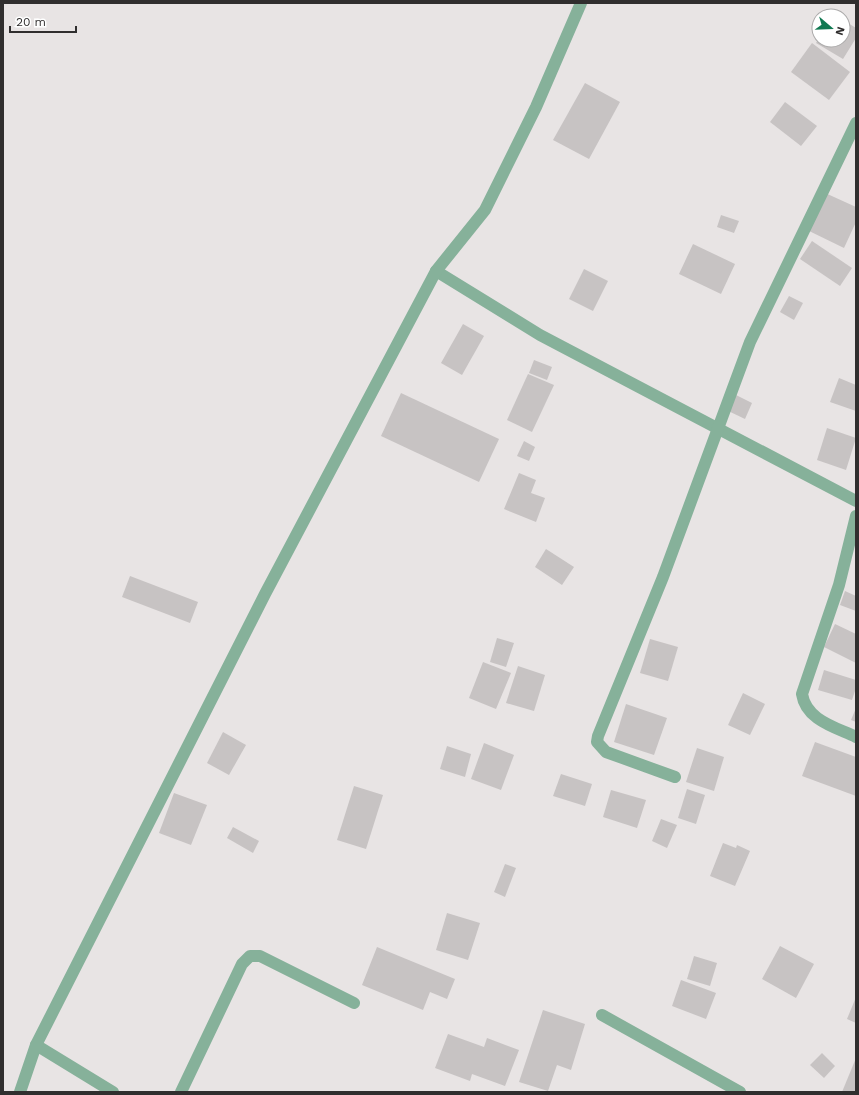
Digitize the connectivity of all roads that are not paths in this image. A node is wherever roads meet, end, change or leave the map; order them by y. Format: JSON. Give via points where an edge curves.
{"nodes":[{"id":1,"x":581,"y":3,"type":"edge"},
{"id":2,"x":856,"y":123,"type":"edge"},
{"id":3,"x":436,"y":271,"type":"junction"},
{"id":4,"x":718,"y":429,"type":"junction"},
{"id":5,"x":856,"y":501,"type":"edge"},
{"id":6,"x":856,"y":516,"type":"edge"},
{"id":7,"x":856,"y":737,"type":"edge"},
{"id":8,"x":675,"y":777,"type":"dead end"},
{"id":9,"x":354,"y":1003,"type":"dead end"},
{"id":10,"x":602,"y":1015,"type":"dead end"},
{"id":11,"x":36,"y":1045,"type":"junction"},
{"id":12,"x":20,"y":1092,"type":"edge"},
{"id":13,"x":112,"y":1092,"type":"edge"},
{"id":14,"x":181,"y":1092,"type":"edge"},
{"id":15,"x":740,"y":1092,"type":"edge"}],
"edges":[{"from":1,"to":3,"type":"street","via":[[536,107],[485,210]]},
{"from":2,"to":4,"type":"street","via":[[750,342]]},
{"from":3,"to":4,"type":"street","via":[[540,335]]},
{"from":3,"to":11,"type":"street","via":[[265,594]]},
{"from":4,"to":5,"type":"street"},
{"from":4,"to":8,"type":"street","via":[[663,577],[597,739],[599,746],[606,752]]},
{"from":6,"to":7,"type":"street","via":[[839,585],[802,694],[804,702],[814,716]]},
{"from":9,"to":14,"type":"street","via":[[260,956],[250,956],[242,964]]},
{"from":10,"to":15,"type":"street"},
{"from":11,"to":12,"type":"street"},
{"from":11,"to":13,"type":"street"}]}
